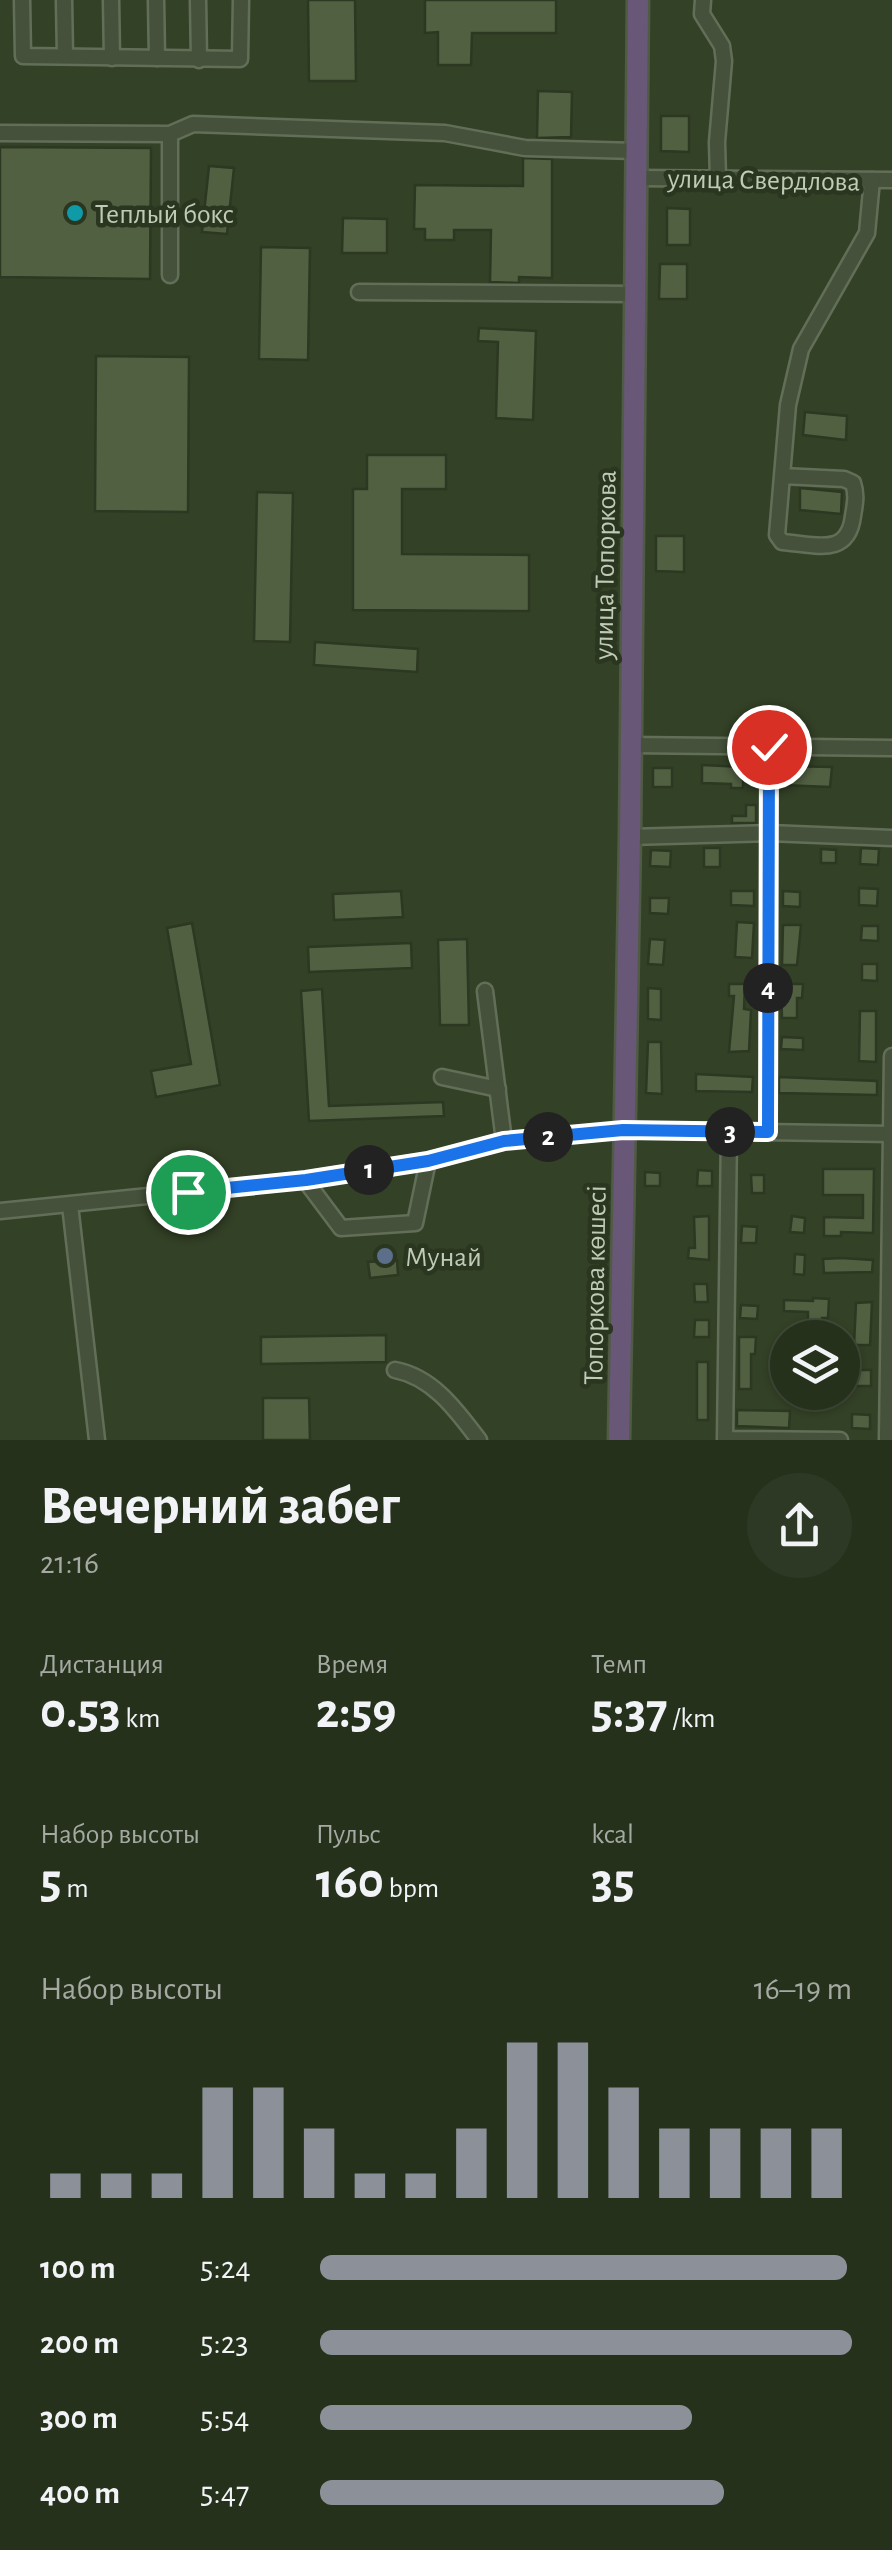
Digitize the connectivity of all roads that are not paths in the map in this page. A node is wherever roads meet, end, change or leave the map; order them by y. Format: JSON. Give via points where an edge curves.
{"nodes":[{"id":1,"x":22,"y":0,"type":"edge"},
{"id":2,"x":64,"y":0,"type":"edge"},
{"id":3,"x":111,"y":0,"type":"edge"},
{"id":4,"x":156,"y":0,"type":"edge"},
{"id":5,"x":198,"y":0,"type":"edge"},
{"id":6,"x":241,"y":0,"type":"edge"},
{"id":7,"x":638,"y":0,"type":"edge"},
{"id":8,"x":704,"y":0,"type":"edge"},
{"id":9,"x":65,"y":56,"type":"junction"},
{"id":10,"x":112,"y":58,"type":"junction"},
{"id":11,"x":156,"y":58,"type":"junction"},
{"id":12,"x":199,"y":60,"type":"junction"},
{"id":13,"x":0,"y":133,"type":"edge"},
{"id":14,"x":170,"y":134,"type":"junction"},
{"id":15,"x":636,"y":151,"type":"junction"},
{"id":16,"x":636,"y":178,"type":"junction"},
{"id":17,"x":718,"y":179,"type":"junction"},
{"id":18,"x":872,"y":180,"type":"junction"},
{"id":19,"x":892,"y":180,"type":"edge"},
{"id":20,"x":170,"y":275,"type":"dead end"},
{"id":21,"x":358,"y":292,"type":"dead end"},
{"id":22,"x":634,"y":294,"type":"junction"},
{"id":23,"x":782,"y":476,"type":"junction"},
{"id":24,"x":630,"y":745,"type":"junction"},
{"id":25,"x":769,"y":747,"type":"junction"},
{"id":26,"x":892,"y":748,"type":"edge"},
{"id":27,"x":769,"y":834,"type":"junction"},
{"id":28,"x":630,"y":836,"type":"junction"},
{"id":29,"x":892,"y":838,"type":"edge"},
{"id":30,"x":485,"y":991,"type":"dead end"},
{"id":31,"x":892,"y":1056,"type":"edge"},
{"id":32,"x":442,"y":1076,"type":"dead end"},
{"id":33,"x":498,"y":1090,"type":"junction"},
{"id":34,"x":623,"y":1130,"type":"junction"},
{"id":35,"x":728,"y":1132,"type":"junction"},
{"id":36,"x":768,"y":1132,"type":"junction"},
{"id":37,"x":891,"y":1134,"type":"edge"},
{"id":38,"x":504,"y":1141,"type":"junction"},
{"id":39,"x":428,"y":1161,"type":"junction"},
{"id":40,"x":306,"y":1180,"type":"junction"},
{"id":41,"x":70,"y":1205,"type":"junction"},
{"id":42,"x":0,"y":1211,"type":"edge"},
{"id":43,"x":395,"y":1370,"type":"dead end"},
{"id":44,"x":97,"y":1440,"type":"edge"},
{"id":45,"x":479,"y":1440,"type":"edge"},
{"id":46,"x":619,"y":1440,"type":"edge"},
{"id":47,"x":840,"y":1440,"type":"edge"},
{"id":48,"x":887,"y":1440,"type":"edge"}],
"edges":[{"from":1,"to":9,"type":"street","via":[[22,56]]},
{"from":2,"to":9,"type":"street"},
{"from":3,"to":10,"type":"street"},
{"from":4,"to":11,"type":"street"},
{"from":5,"to":12,"type":"street"},
{"from":6,"to":12,"type":"street","via":[[240,59]]},
{"from":7,"to":15,"type":"highway","name":"улица Топоркова"},
{"from":8,"to":17,"type":"street","via":[[702,14],[724,61]]},
{"from":9,"to":10,"type":"street"},
{"from":10,"to":11,"type":"street"},
{"from":11,"to":12,"type":"street"},
{"from":13,"to":14,"type":"street"},
{"from":14,"to":15,"type":"street","via":[[194,124],[445,133],[524,148]]},
{"from":14,"to":20,"type":"street"},
{"from":15,"to":16,"type":"highway","name":"улица Топоркова"},
{"from":16,"to":17,"type":"street","name":"улица Свердлова"},
{"from":16,"to":22,"type":"highway","name":"улица Топоркова"},
{"from":17,"to":18,"type":"street","name":"улица Свердлова"},
{"from":18,"to":19,"type":"street","name":"улица Свердлова"},
{"from":18,"to":23,"type":"street","via":[[868,233],[801,349]]},
{"from":21,"to":22,"type":"street"},
{"from":22,"to":24,"type":"highway","name":"улица Топоркова"},
{"from":23,"to":23,"type":"street","via":[[782,542],[835,546],[851,534],[853,484]]},
{"from":24,"to":25,"type":"street"},
{"from":24,"to":28,"type":"highway","name":"улица Топоркова"},
{"from":25,"to":26,"type":"street"},
{"from":25,"to":27,"type":"street"},
{"from":27,"to":28,"type":"street"},
{"from":27,"to":29,"type":"street"},
{"from":27,"to":36,"type":"street"},
{"from":28,"to":34,"type":"highway","name":"улица Топоркова"},
{"from":30,"to":33,"type":"street"},
{"from":31,"to":37,"type":"street"},
{"from":32,"to":33,"type":"street"},
{"from":33,"to":38,"type":"street"},
{"from":34,"to":35,"type":"street"},
{"from":34,"to":38,"type":"street"},
{"from":34,"to":46,"type":"highway","name":"Топоркова көшесі"},
{"from":35,"to":36,"type":"street"},
{"from":35,"to":47,"type":"street","via":[[725,1439]]},
{"from":36,"to":37,"type":"street"},
{"from":37,"to":48,"type":"street"},
{"from":38,"to":39,"type":"street"},
{"from":39,"to":40,"type":"street"},
{"from":39,"to":40,"type":"street","via":[[415,1223],[340,1228]]},
{"from":40,"to":41,"type":"street"},
{"from":41,"to":42,"type":"street"},
{"from":41,"to":44,"type":"street"},
{"from":43,"to":45,"type":"street","via":[[431,1386]]}]}
